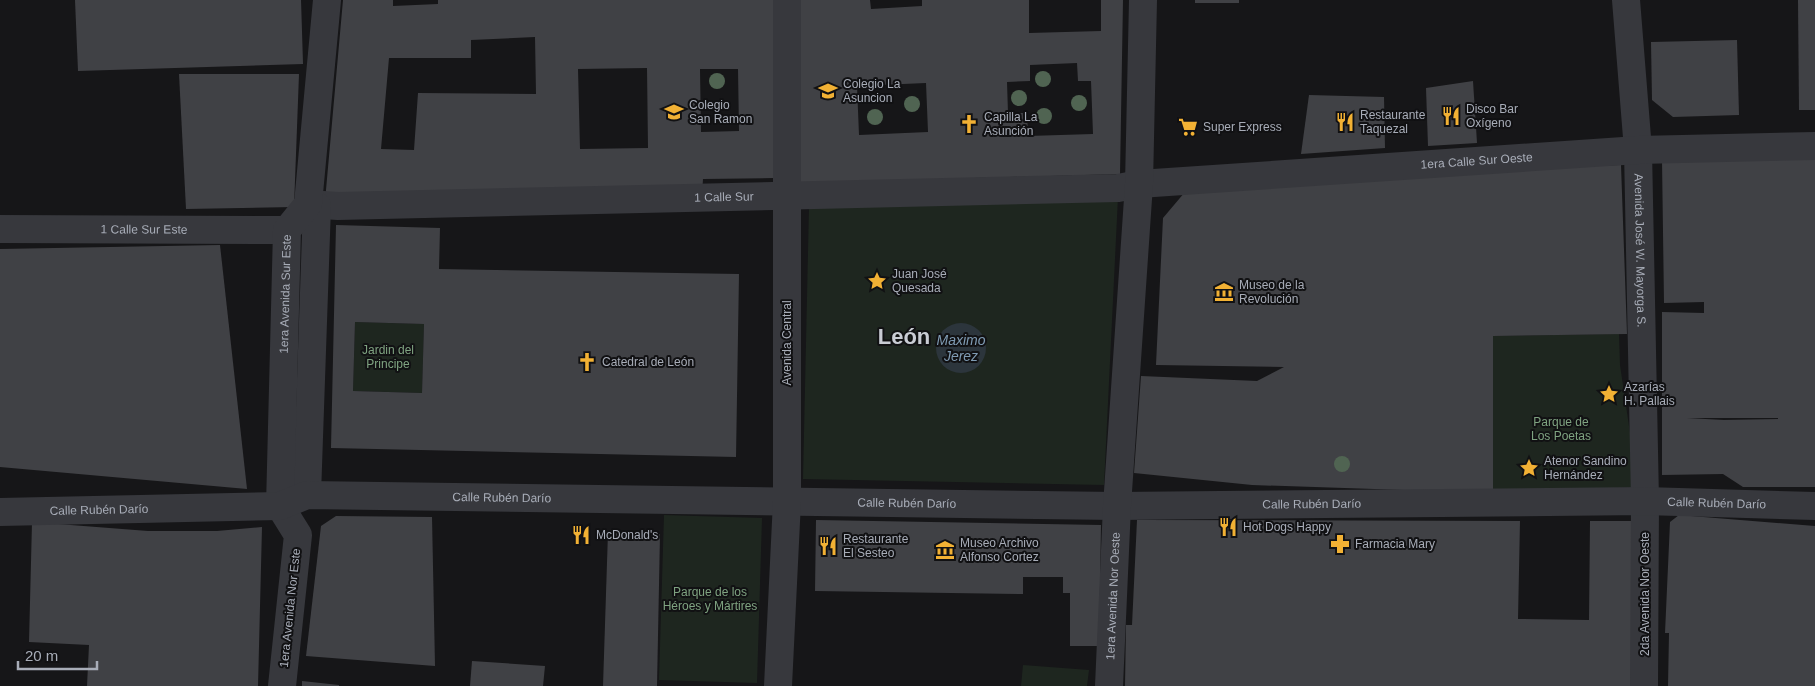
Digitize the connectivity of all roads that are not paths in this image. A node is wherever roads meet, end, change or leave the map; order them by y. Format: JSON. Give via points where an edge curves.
{"nodes":[{"id":1,"x":328,"y":0,"type":"edge"},
{"id":2,"x":787,"y":0,"type":"edge"},
{"id":3,"x":1143,"y":0,"type":"edge"},
{"id":4,"x":1626,"y":0,"type":"edge"},
{"id":5,"x":1815,"y":146,"type":"edge"},
{"id":6,"x":1638,"y":150,"type":"junction"},
{"id":7,"x":1139,"y":184,"type":"junction"},
{"id":8,"x":788,"y":195,"type":"junction"},
{"id":9,"x":313,"y":205,"type":"junction"},
{"id":10,"x":0,"y":229,"type":"edge"},
{"id":11,"x":287,"y":230,"type":"junction"},
{"id":12,"x":307,"y":495,"type":"junction"},
{"id":13,"x":787,"y":501,"type":"junction"},
{"id":14,"x":1645,"y":501,"type":"junction"},
{"id":15,"x":280,"y":506,"type":"junction"},
{"id":16,"x":1117,"y":506,"type":"junction"},
{"id":17,"x":1815,"y":506,"type":"edge"},
{"id":18,"x":0,"y":512,"type":"edge"},
{"id":19,"x":282,"y":686,"type":"edge"},
{"id":20,"x":778,"y":686,"type":"edge"},
{"id":21,"x":1109,"y":686,"type":"edge"},
{"id":22,"x":1644,"y":686,"type":"edge"}],
"edges":[{"from":1,"to":9,"type":"street"},
{"from":2,"to":8,"type":"street","name":"Avenida Central"},
{"from":3,"to":7,"type":"street","name":"1era Avenida Nor Oeste"},
{"from":4,"to":6,"type":"street","name":"Avenida José W. Mayorga S."},
{"from":5,"to":6,"type":"street","name":"1era Calle Sur Oeste"},
{"from":6,"to":7,"type":"street","name":"1era Calle Sur Oeste"},
{"from":6,"to":14,"type":"street","name":"Avenida José W. Mayorga S."},
{"from":7,"to":8,"type":"street","name":"1 Calle Sur","via":[[1118,188]]},
{"from":7,"to":16,"type":"street","name":"1era Avenida Nor Oeste"},
{"from":8,"to":9,"type":"street","name":"1 Calle Sur"},
{"from":8,"to":13,"type":"street","name":"Avenida Central"},
{"from":9,"to":11,"type":"street","name":"1era Avenida Sur Este"},
{"from":9,"to":12,"type":"street"},
{"from":10,"to":11,"type":"street","name":"1 Calle Sur Este"},
{"from":11,"to":15,"type":"street","name":"1era Avenida Sur Este"},
{"from":12,"to":13,"type":"street","name":"Calle Rubén Darío"},
{"from":12,"to":15,"type":"street","name":"Calle Rubén Darío"},
{"from":13,"to":16,"type":"street","name":"Calle Rubén Darío"},
{"from":13,"to":20,"type":"street","name":"Avenida Central"},
{"from":14,"to":16,"type":"street","name":"Calle Rubén Darío"},
{"from":14,"to":17,"type":"street","name":"Calle Rubén Darío"},
{"from":14,"to":22,"type":"street","name":"2da Avenida Nor Oeste"},
{"from":15,"to":18,"type":"street","name":"Calle Rubén Darío"},
{"from":15,"to":19,"type":"street","name":"1era Avenida Nor Este","via":[[298,535]]},
{"from":16,"to":21,"type":"street","name":"1era Avenida Nor Oeste"}]}
